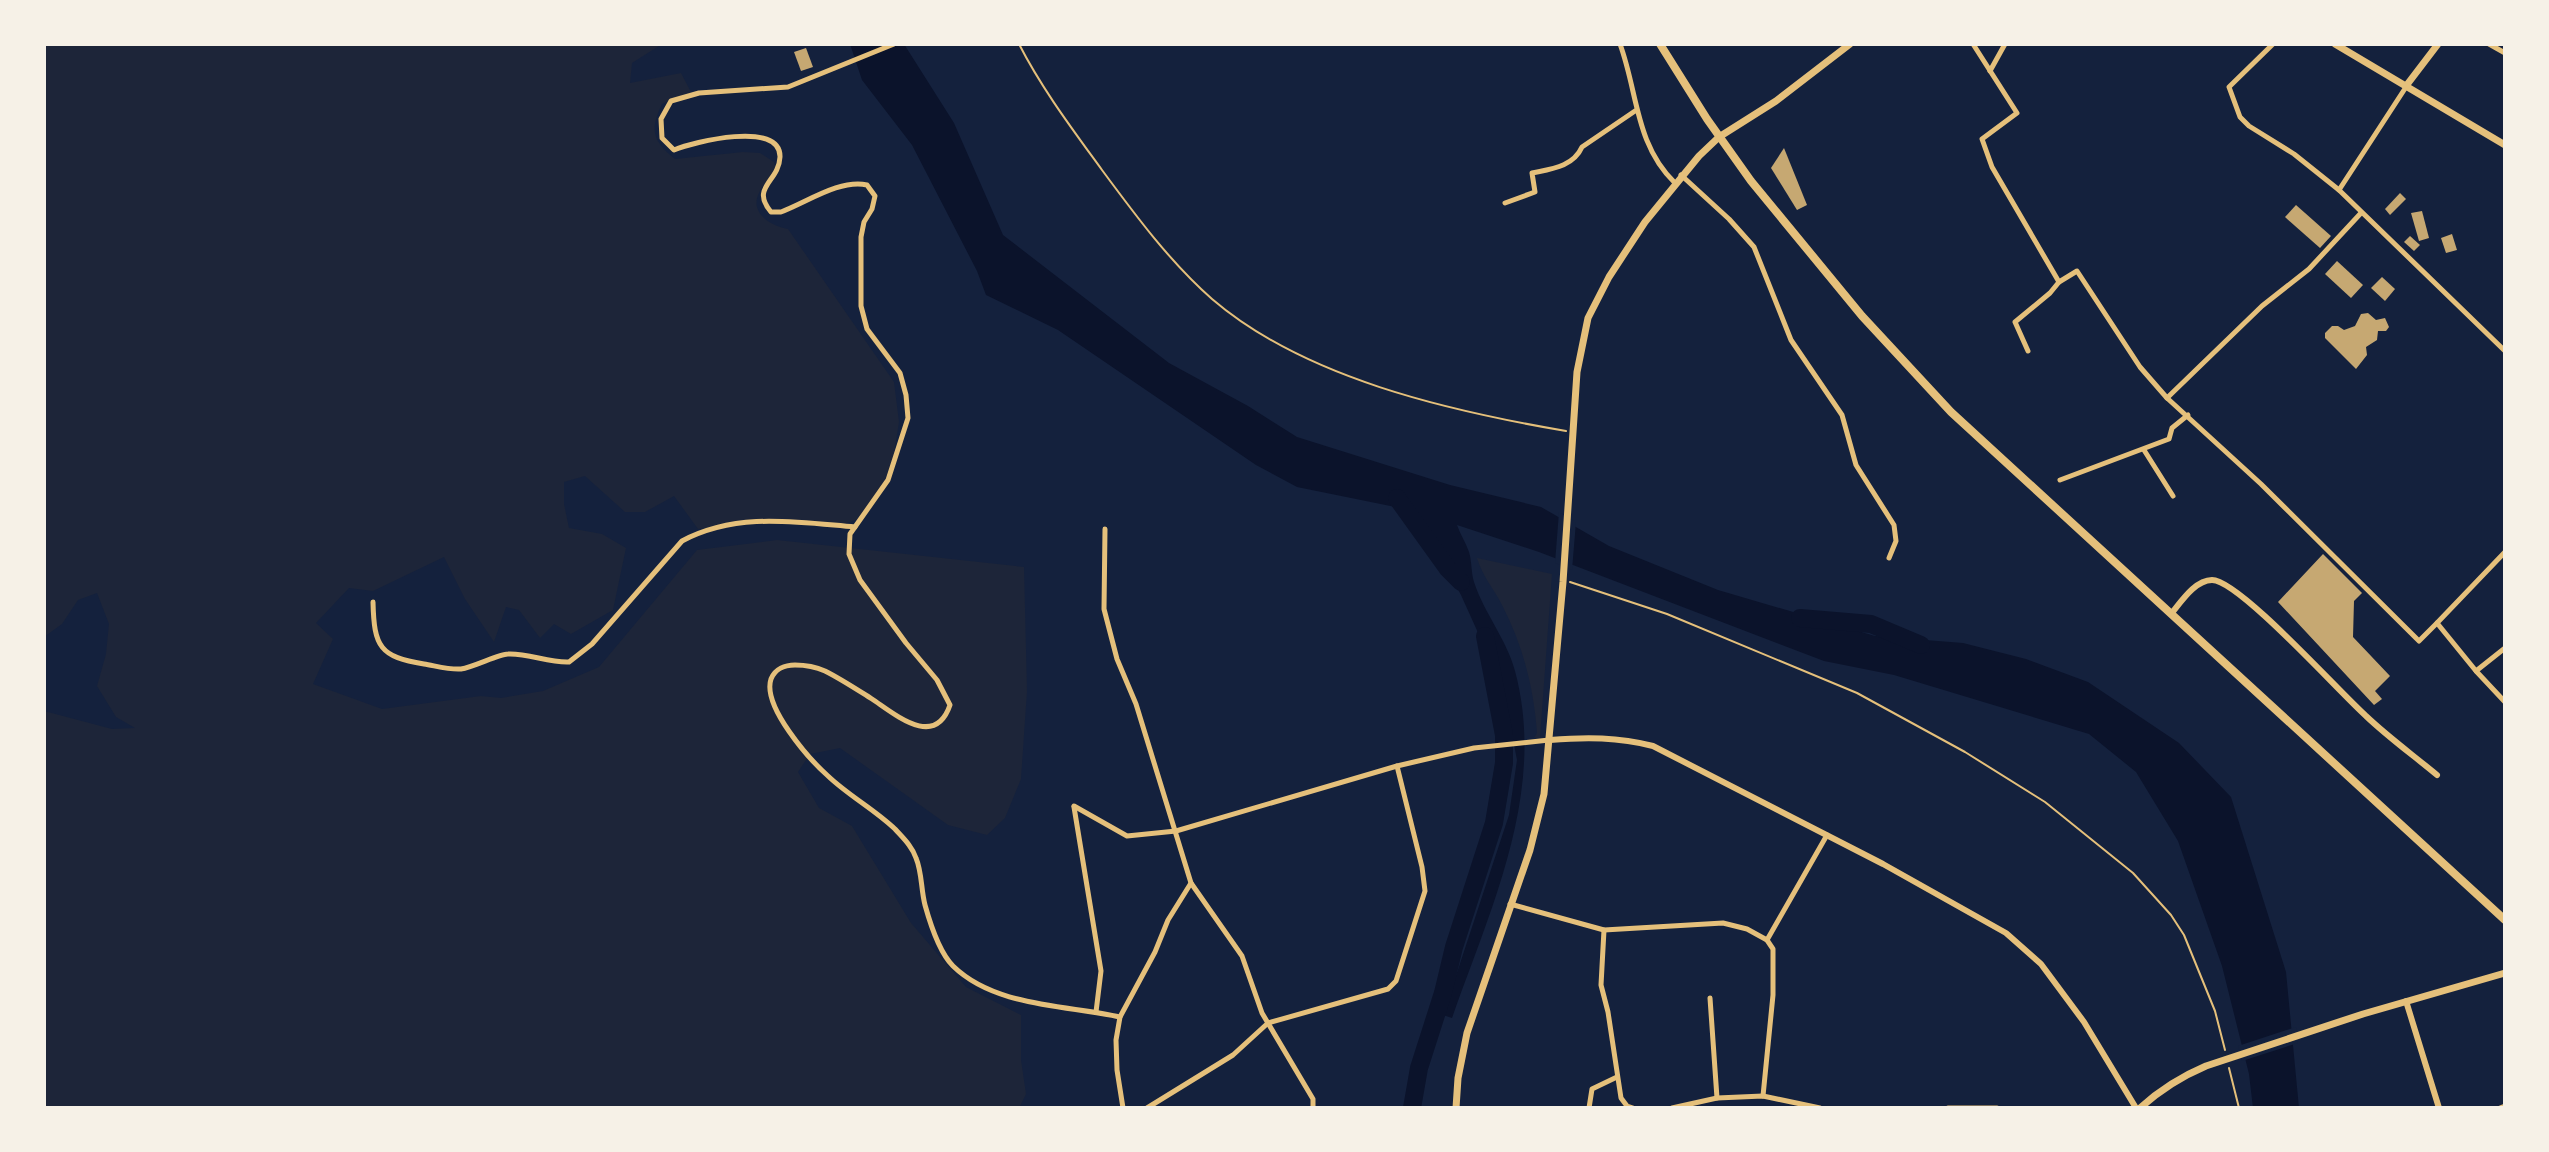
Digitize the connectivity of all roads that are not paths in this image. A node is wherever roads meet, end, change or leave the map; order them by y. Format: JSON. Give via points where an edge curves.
{"nodes":[{"id":1,"x":894,"y":44,"type":"edge"},
{"id":2,"x":1620,"y":44,"type":"edge"},
{"id":3,"x":1660,"y":44,"type":"edge"},
{"id":4,"x":1850,"y":44,"type":"edge"},
{"id":5,"x":1973,"y":44,"type":"edge"},
{"id":6,"x":2005,"y":44,"type":"edge"},
{"id":7,"x":2273,"y":44,"type":"edge"},
{"id":8,"x":2335,"y":44,"type":"edge"},
{"id":9,"x":2438,"y":44,"type":"edge"},
{"id":10,"x":2489,"y":44,"type":"edge"},
{"id":11,"x":2505,"y":53,"type":"edge"},
{"id":12,"x":1990,"y":71,"type":"junction"},
{"id":13,"x":2406,"y":86,"type":"junction"},
{"id":14,"x":1635,"y":111,"type":"junction"},
{"id":15,"x":1719,"y":137,"type":"junction"},
{"id":16,"x":2505,"y":145,"type":"edge"},
{"id":17,"x":1681,"y":175,"type":"junction"},
{"id":18,"x":1675,"y":183,"type":"junction"},
{"id":19,"x":2339,"y":190,"type":"junction"},
{"id":20,"x":1505,"y":203,"type":"dead end"},
{"id":21,"x":2361,"y":213,"type":"junction"},
{"id":22,"x":2059,"y":282,"type":"junction"},
{"id":23,"x":2028,"y":351,"type":"dead end"},
{"id":24,"x":2505,"y":351,"type":"edge"},
{"id":25,"x":2167,"y":398,"type":"junction"},
{"id":26,"x":2188,"y":415,"type":"junction"},
{"id":27,"x":2144,"y":450,"type":"junction"},
{"id":28,"x":2060,"y":480,"type":"dead end"},
{"id":29,"x":2173,"y":496,"type":"dead end"},
{"id":30,"x":855,"y":527,"type":"junction"},
{"id":31,"x":1105,"y":529,"type":"dead end"},
{"id":32,"x":2505,"y":552,"type":"edge"},
{"id":33,"x":1889,"y":558,"type":"dead end"},
{"id":34,"x":373,"y":602,"type":"dead end"},
{"id":35,"x":2171,"y":614,"type":"junction"},
{"id":36,"x":2437,"y":623,"type":"junction"},
{"id":37,"x":2505,"y":648,"type":"edge"},
{"id":38,"x":2476,"y":671,"type":"junction"},
{"id":39,"x":2505,"y":702,"type":"edge"},
{"id":40,"x":1550,"y":740,"type":"junction"},
{"id":41,"x":1397,"y":766,"type":"junction"},
{"id":42,"x":2437,"y":775,"type":"dead end"},
{"id":43,"x":1176,"y":831,"type":"junction"},
{"id":44,"x":1827,"y":835,"type":"junction"},
{"id":45,"x":1191,"y":883,"type":"junction"},
{"id":46,"x":1510,"y":904,"type":"junction"},
{"id":47,"x":2505,"y":920,"type":"edge"},
{"id":48,"x":1604,"y":930,"type":"junction"},
{"id":49,"x":1767,"y":940,"type":"junction"},
{"id":50,"x":2505,"y":973,"type":"edge"},
{"id":51,"x":1710,"y":998,"type":"dead end"},
{"id":52,"x":2406,"y":1001,"type":"junction"},
{"id":53,"x":1096,"y":1012,"type":"junction"},
{"id":54,"x":1120,"y":1017,"type":"junction"},
{"id":55,"x":1268,"y":1023,"type":"junction"},
{"id":56,"x":1617,"y":1077,"type":"junction"},
{"id":57,"x":1763,"y":1096,"type":"junction"},
{"id":58,"x":1717,"y":1098,"type":"junction"},
{"id":59,"x":1123,"y":1108,"type":"edge"},
{"id":60,"x":1147,"y":1108,"type":"edge"},
{"id":61,"x":1313,"y":1108,"type":"edge"},
{"id":62,"x":1456,"y":1108,"type":"edge"},
{"id":63,"x":1589,"y":1108,"type":"edge"},
{"id":64,"x":1633,"y":1108,"type":"edge"},
{"id":65,"x":1672,"y":1108,"type":"edge"},
{"id":66,"x":1820,"y":1108,"type":"edge"},
{"id":67,"x":1948,"y":1108,"type":"edge"},
{"id":68,"x":1997,"y":1108,"type":"edge"},
{"id":69,"x":2138,"y":1108,"type":"edge"},
{"id":70,"x":2439,"y":1108,"type":"edge"}],
"edges":[{"from":1,"to":30,"type":"street","via":[[788,87],[699,93],[671,101],[660,130],[674,150],[748,135],[769,139],[780,154],[763,190],[771,212],[839,187],[860,184],[872,189],[875,196],[861,237],[861,306],[867,329],[900,373],[908,418],[888,480]]},
{"from":2,"to":14,"type":"street"},
{"from":3,"to":15,"type":"highway"},
{"from":4,"to":15,"type":"main road"},
{"from":5,"to":12,"type":"street"},
{"from":6,"to":12,"type":"street"},
{"from":7,"to":19,"type":"street","via":[[2229,87],[2240,117]]},
{"from":8,"to":13,"type":"main road"},
{"from":9,"to":13,"type":"main road"},
{"from":10,"to":11,"type":"street"},
{"from":12,"to":22,"type":"street","via":[[2017,113],[1982,139],[1992,167]]},
{"from":13,"to":16,"type":"main road"},
{"from":13,"to":19,"type":"street"},
{"from":14,"to":18,"type":"street","via":[[1659,165]]},
{"from":14,"to":20,"type":"street","via":[[1561,167],[1532,173],[1535,192]]},
{"from":15,"to":17,"type":"main road"},
{"from":15,"to":35,"type":"highway","via":[[1862,316],[1951,412]]},
{"from":17,"to":18,"type":"main road"},
{"from":17,"to":33,"type":"street","via":[[1754,247],[1791,340],[1842,415],[1856,465],[1894,525],[1896,541]]},
{"from":18,"to":40,"type":"main road","via":[[1609,277],[1588,318],[1579,352]]},
{"from":19,"to":21,"type":"street"},
{"from":21,"to":24,"type":"street"},
{"from":21,"to":25,"type":"street","via":[[2309,269],[2262,306]]},
{"from":22,"to":23,"type":"street","via":[[2015,322]]},
{"from":22,"to":25,"type":"street","via":[[2077,271],[2140,367]]},
{"from":25,"to":26,"type":"street"},
{"from":26,"to":27,"type":"street","via":[[2172,428],[2169,439]]},
{"from":26,"to":36,"type":"street","via":[[2419,641]]},
{"from":27,"to":28,"type":"street"},
{"from":27,"to":29,"type":"street"},
{"from":30,"to":34,"type":"street","via":[[768,519],[699,532],[682,541],[592,644],[569,662],[506,653],[458,669],[400,659],[388,655],[380,643]]},
{"from":30,"to":53,"type":"street","via":[[849,543],[853,567],[945,692],[950,705],[946,718],[936,725],[911,724],[821,669],[803,666],[784,667],[772,677],[773,704],[828,776],[908,842],[917,859],[925,907],[952,965],[986,989]]},
{"from":31,"to":43,"type":"street","via":[[1104,609]]},
{"from":32,"to":36,"type":"street"},
{"from":35,"to":42,"type":"street","via":[[2206,581],[2225,583]]},
{"from":35,"to":47,"type":"highway"},
{"from":36,"to":38,"type":"street"},
{"from":37,"to":38,"type":"street"},
{"from":38,"to":39,"type":"street"},
{"from":40,"to":41,"type":"street","via":[[1474,748]]},
{"from":40,"to":44,"type":"street","via":[[1603,737],[1653,746]]},
{"from":40,"to":46,"type":"main road","via":[[1539,818]]},
{"from":41,"to":43,"type":"street"},
{"from":41,"to":55,"type":"street","via":[[1425,891],[1396,981],[1388,989]]},
{"from":43,"to":45,"type":"street"},
{"from":43,"to":53,"type":"street","via":[[1127,836],[1074,806],[1101,971]]},
{"from":44,"to":49,"type":"street"},
{"from":44,"to":69,"type":"street","via":[[1963,908],[2024,948],[2084,1022]]},
{"from":45,"to":54,"type":"street"},
{"from":45,"to":55,"type":"street","via":[[1242,956]]},
{"from":46,"to":48,"type":"street"},
{"from":46,"to":62,"type":"main road","via":[[1467,1033]]},
{"from":48,"to":49,"type":"street","via":[[1723,923]]},
{"from":48,"to":56,"type":"street","via":[[1601,985]]},
{"from":49,"to":57,"type":"street","via":[[1773,949],[1773,995]]},
{"from":50,"to":52,"type":"main road"},
{"from":51,"to":58,"type":"street"},
{"from":52,"to":69,"type":"main road","via":[[2229,1054],[2183,1076]]},
{"from":52,"to":70,"type":"street"},
{"from":53,"to":54,"type":"street"},
{"from":54,"to":59,"type":"street","via":[[1116,1040]]},
{"from":55,"to":60,"type":"street","via":[[1233,1055]]},
{"from":55,"to":61,"type":"street","via":[[1313,1099]]},
{"from":56,"to":63,"type":"street","via":[[1592,1089]]},
{"from":56,"to":64,"type":"street","via":[[1621,1098]]},
{"from":57,"to":58,"type":"street"},
{"from":57,"to":66,"type":"street"},
{"from":58,"to":65,"type":"street"},
{"from":67,"to":68,"type":"street"}]}
